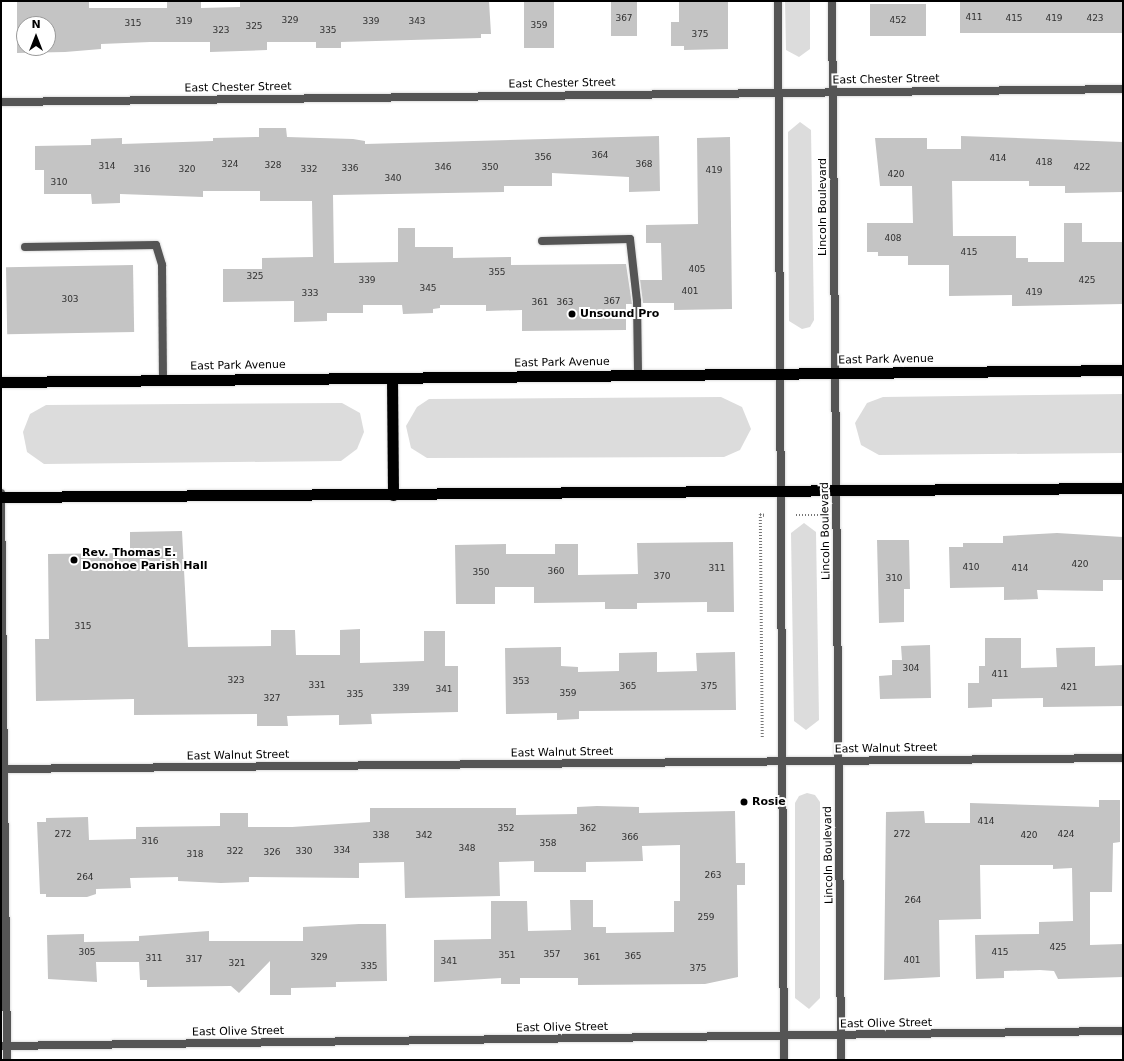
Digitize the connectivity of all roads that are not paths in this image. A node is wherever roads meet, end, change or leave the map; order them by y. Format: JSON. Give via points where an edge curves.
{"nodes":[{"id":1,"x":778,"y":1,"type":"edge"},
{"id":2,"x":832,"y":1,"type":"edge"},
{"id":3,"x":1123,"y":89,"type":"edge"},
{"id":4,"x":833,"y":92,"type":"junction"},
{"id":5,"x":779,"y":93,"type":"junction"},
{"id":6,"x":1,"y":102,"type":"edge"},
{"id":7,"x":542,"y":241,"type":"dead end"},
{"id":8,"x":25,"y":247,"type":"dead end"},
{"id":9,"x":1123,"y":370,"type":"edge"},
{"id":10,"x":835,"y":373,"type":"junction"},
{"id":11,"x":780,"y":374,"type":"junction"},
{"id":12,"x":638,"y":375,"type":"junction"},
{"id":13,"x":392,"y":378,"type":"junction"},
{"id":14,"x":163,"y":380,"type":"junction"},
{"id":15,"x":1,"y":382,"type":"edge"},
{"id":16,"x":1123,"y":488,"type":"edge"},
{"id":17,"x":836,"y":491,"type":"junction"},
{"id":18,"x":781,"y":492,"type":"junction"},
{"id":19,"x":1,"y":495,"type":"edge"},
{"id":20,"x":393,"y":495,"type":"junction"},
{"id":21,"x":1123,"y":758,"type":"edge"},
{"id":22,"x":782,"y":761,"type":"junction"},
{"id":23,"x":839,"y":761,"type":"junction"},
{"id":24,"x":2,"y":769,"type":"edge"},
{"id":25,"x":1123,"y":1031,"type":"edge"},
{"id":26,"x":784,"y":1036,"type":"junction"},
{"id":27,"x":841,"y":1036,"type":"junction"},
{"id":28,"x":4,"y":1046,"type":"edge"},
{"id":29,"x":7,"y":1060,"type":"edge"},
{"id":30,"x":784,"y":1060,"type":"edge"},
{"id":31,"x":842,"y":1060,"type":"edge"}],
"edges":[{"from":1,"to":5,"type":"street"},
{"from":2,"to":4,"type":"street","name":"Lincoln Boulevard"},
{"from":3,"to":4,"type":"street","name":"East Chester Street"},
{"from":4,"to":5,"type":"street","name":"East Chester Street"},
{"from":4,"to":10,"type":"street","name":"Lincoln Boulevard"},
{"from":5,"to":6,"type":"street","name":"East Chester Street"},
{"from":5,"to":11,"type":"street"},
{"from":7,"to":12,"type":"street","via":[[630,239],[637,301]]},
{"from":8,"to":14,"type":"street","via":[[156,245],[162,265]]},
{"from":9,"to":10,"type":"highway","name":"East Park Avenue"},
{"from":10,"to":11,"type":"highway","name":"East Park Avenue"},
{"from":10,"to":17,"type":"street","name":"Lincoln Boulevard"},
{"from":11,"to":12,"type":"highway","name":"East Park Avenue"},
{"from":11,"to":18,"type":"street"},
{"from":12,"to":13,"type":"highway","name":"East Park Avenue"},
{"from":13,"to":14,"type":"highway","name":"East Park Avenue"},
{"from":13,"to":20,"type":"highway"},
{"from":14,"to":15,"type":"highway","name":"East Park Avenue"},
{"from":16,"to":17,"type":"highway"},
{"from":17,"to":18,"type":"highway"},
{"from":17,"to":23,"type":"street","name":"Lincoln Boulevard"},
{"from":18,"to":20,"type":"highway"},
{"from":18,"to":22,"type":"street"},
{"from":19,"to":20,"type":"highway"},
{"from":19,"to":24,"type":"street"},
{"from":21,"to":23,"type":"street","name":"East Walnut Street"},
{"from":22,"to":23,"type":"street","name":"East Walnut Street"},
{"from":22,"to":24,"type":"street","name":"East Walnut Street"},
{"from":22,"to":26,"type":"street"},
{"from":23,"to":27,"type":"street","name":"Lincoln Boulevard"},
{"from":24,"to":28,"type":"street"},
{"from":25,"to":27,"type":"street","name":"East Olive Street"},
{"from":26,"to":27,"type":"street","name":"East Olive Street"},
{"from":26,"to":28,"type":"street","name":"East Olive Street"},
{"from":26,"to":30,"type":"street"},
{"from":27,"to":31,"type":"street","name":"Lincoln Boulevard"},
{"from":28,"to":29,"type":"street"}]}
